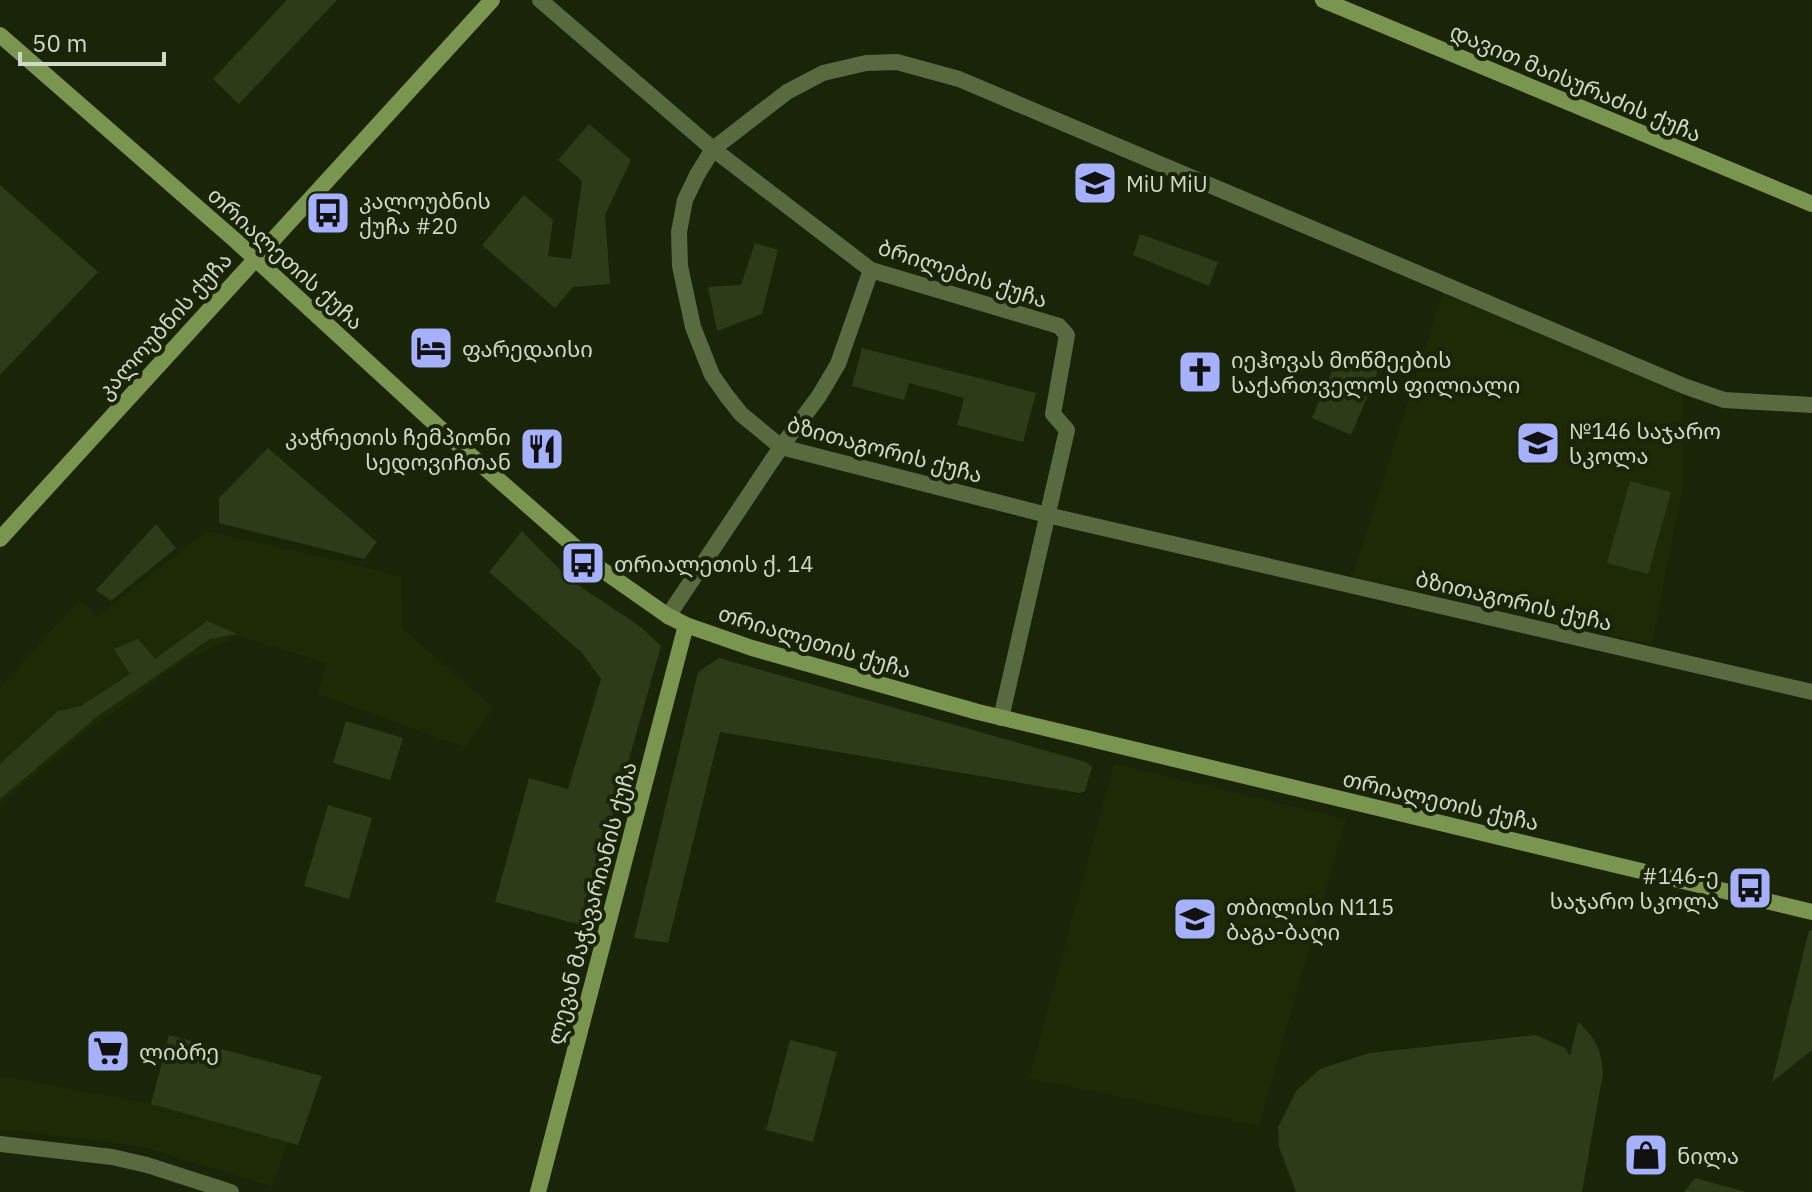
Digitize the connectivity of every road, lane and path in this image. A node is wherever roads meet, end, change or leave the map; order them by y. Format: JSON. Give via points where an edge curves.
{"nodes":[{"id":1,"x":492,"y":0,"type":"edge"},
{"id":2,"x":540,"y":0,"type":"edge"},
{"id":3,"x":1324,"y":0,"type":"edge"},
{"id":4,"x":0,"y":35,"type":"edge"},
{"id":5,"x":713,"y":149,"type":"junction"},
{"id":6,"x":1812,"y":204,"type":"edge"},
{"id":7,"x":255,"y":258,"type":"junction"},
{"id":8,"x":871,"y":270,"type":"junction"},
{"id":9,"x":1812,"y":405,"type":"edge"},
{"id":10,"x":781,"y":447,"type":"junction"},
{"id":11,"x":1047,"y":515,"type":"junction"},
{"id":12,"x":0,"y":539,"type":"edge"},
{"id":13,"x":668,"y":616,"type":"junction"},
{"id":14,"x":686,"y":625,"type":"junction"},
{"id":15,"x":1812,"y":692,"type":"edge"},
{"id":16,"x":1001,"y":718,"type":"junction"},
{"id":17,"x":1812,"y":905,"type":"edge"},
{"id":18,"x":1812,"y":912,"type":"edge"},
{"id":19,"x":0,"y":1144,"type":"edge"},
{"id":20,"x":231,"y":1192,"type":"edge"},
{"id":21,"x":538,"y":1192,"type":"edge"}],
"edges":[{"from":1,"to":7,"type":"street","name":"კალოუბნის ქუჩა"},
{"from":2,"to":5,"type":"street","name":"ბრილების ქუჩა"},
{"from":3,"to":6,"type":"street","name":"დავით მაისურაძის ქუჩა"},
{"from":4,"to":7,"type":"street","name":"თრიალეთის ქუჩა"},
{"from":5,"to":8,"type":"street","name":"ბრილების ქუჩა"},
{"from":5,"to":9,"type":"street","name":"ბზითაგორის ქუჩა","via":[[787,92],[823,73],[897,62],[959,79],[1684,386],[1724,400]]},
{"from":5,"to":10,"type":"street","name":"ბზითაგორის ქუჩა","via":[[685,200],[679,232],[684,288],[712,375],[741,414]]},
{"from":7,"to":12,"type":"street","name":"კალოუბნის ქუჩა"},
{"from":7,"to":13,"type":"street","name":"თრიალეთის ქუჩა","via":[[598,567]]},
{"from":8,"to":10,"type":"street","via":[[838,364]]},
{"from":8,"to":11,"type":"street","name":"ბრილების ქუჩა","via":[[1059,326],[1067,335],[1053,414],[1067,430]]},
{"from":10,"to":11,"type":"street","name":"ბზითაგორის ქუჩა"},
{"from":10,"to":13,"type":"street"},
{"from":11,"to":15,"type":"street","name":"ბზითაგორის ქუჩა"},
{"from":11,"to":16,"type":"street","name":"ბრილების ქუჩა"},
{"from":13,"to":14,"type":"street","name":"თრიალეთის ქუჩა"},
{"from":14,"to":16,"type":"street","name":"თრიალეთის ქუჩა"},
{"from":14,"to":21,"type":"street","name":"ლევან მაჭავარიანის ქუჩა"},
{"from":16,"to":18,"type":"street","name":"თრიალეთის ქუჩა"},
{"from":17,"to":18,"type":"street"},
{"from":19,"to":20,"type":"street","via":[[112,1157]]}]}
